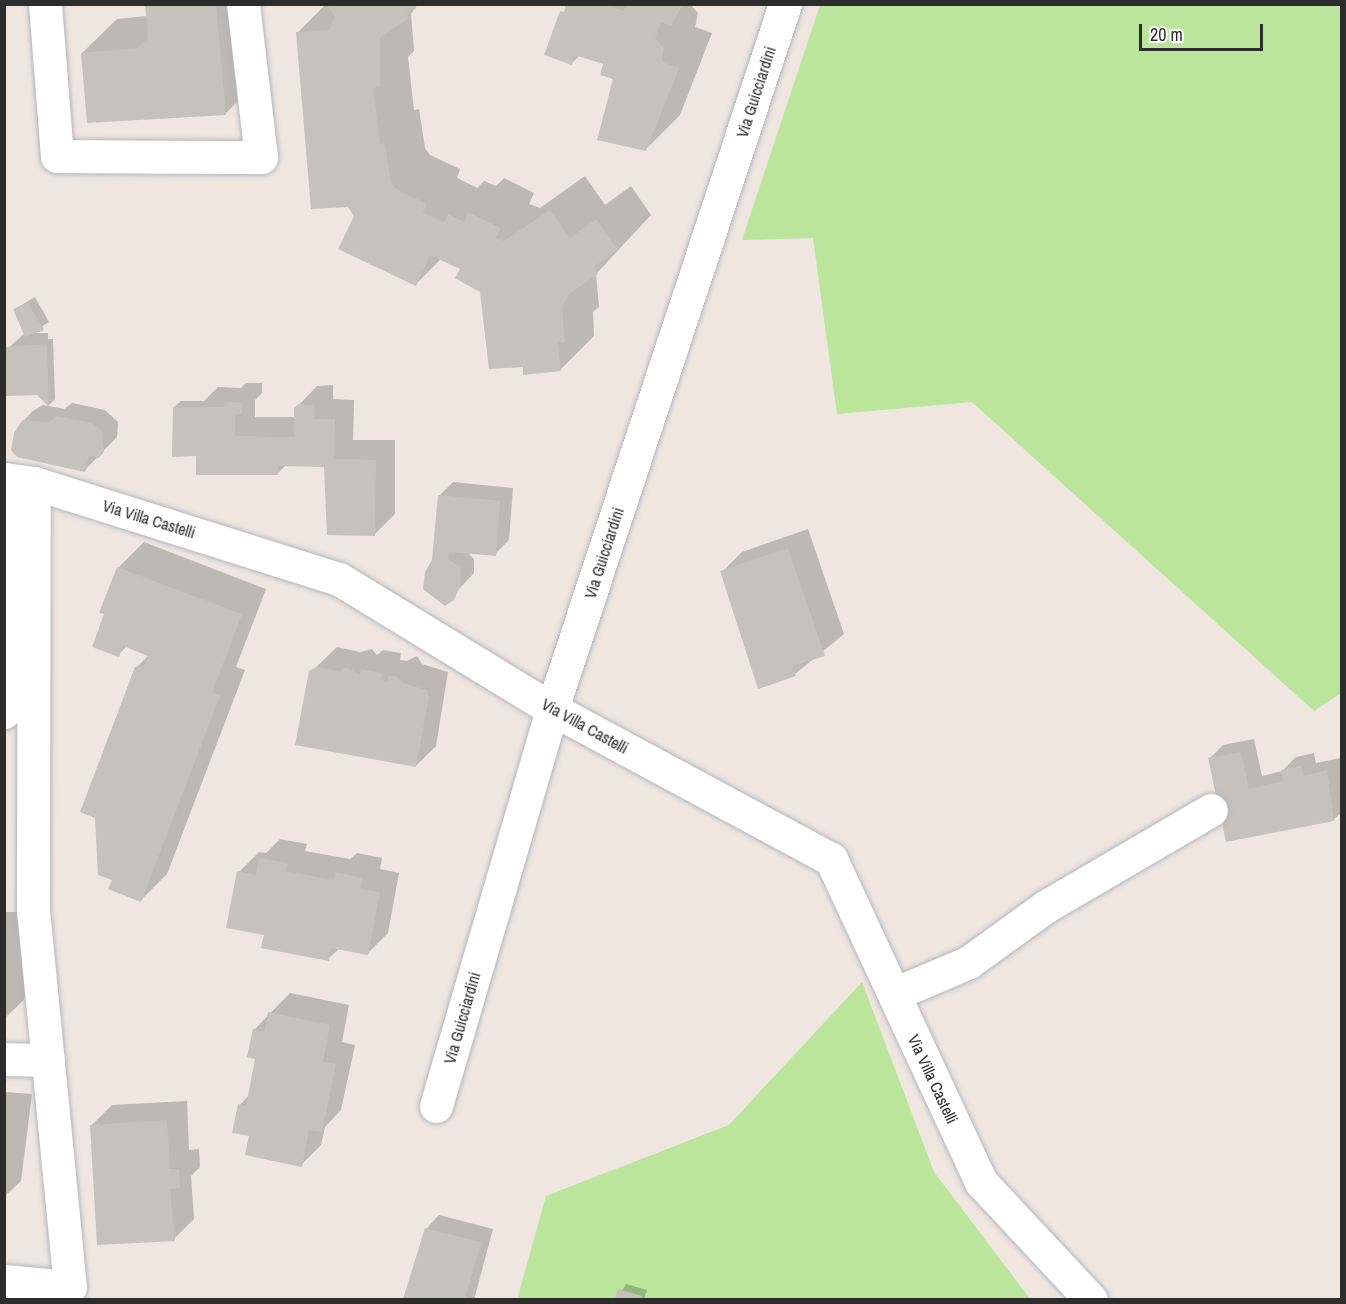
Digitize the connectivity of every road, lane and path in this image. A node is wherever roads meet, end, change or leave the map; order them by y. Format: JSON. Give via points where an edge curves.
{"nodes":[{"id":1,"x":45,"y":4,"type":"edge"},
{"id":2,"x":243,"y":4,"type":"edge"},
{"id":3,"x":785,"y":4,"type":"edge"},
{"id":4,"x":15,"y":480,"type":"edge"},
{"id":5,"x":5,"y":629,"type":"edge"},
{"id":6,"x":552,"y":710,"type":"junction"},
{"id":7,"x":4,"y":712,"type":"edge"},
{"id":8,"x":1211,"y":810,"type":"dead end"},
{"id":9,"x":894,"y":994,"type":"junction"},
{"id":10,"x":4,"y":1059,"type":"edge"},
{"id":11,"x":48,"y":1060,"type":"junction"},
{"id":12,"x":436,"y":1106,"type":"dead end"},
{"id":13,"x":4,"y":1281,"type":"edge"},
{"id":14,"x":1091,"y":1299,"type":"edge"}],
"edges":[{"from":1,"to":2,"type":"street","via":[[57,156],[261,157]]},
{"from":3,"to":6,"type":"street","name":"Via Guicciardini"},
{"from":4,"to":5,"type":"street"},
{"from":4,"to":6,"type":"street","name":"Via Villa Castelli","via":[[339,579]]},
{"from":4,"to":11,"type":"street","via":[[33,911]]},
{"from":5,"to":7,"type":"street"},
{"from":6,"to":9,"type":"street","name":"Via Villa Castelli","via":[[831,859]]},
{"from":6,"to":12,"type":"street","name":"Via Guicciardini"},
{"from":8,"to":9,"type":"street","via":[[1055,901],[969,962]]},
{"from":9,"to":14,"type":"street","name":"Via Villa Castelli","via":[[981,1182]]},
{"from":10,"to":11,"type":"street"},
{"from":11,"to":13,"type":"street","via":[[70,1287]]}]}
